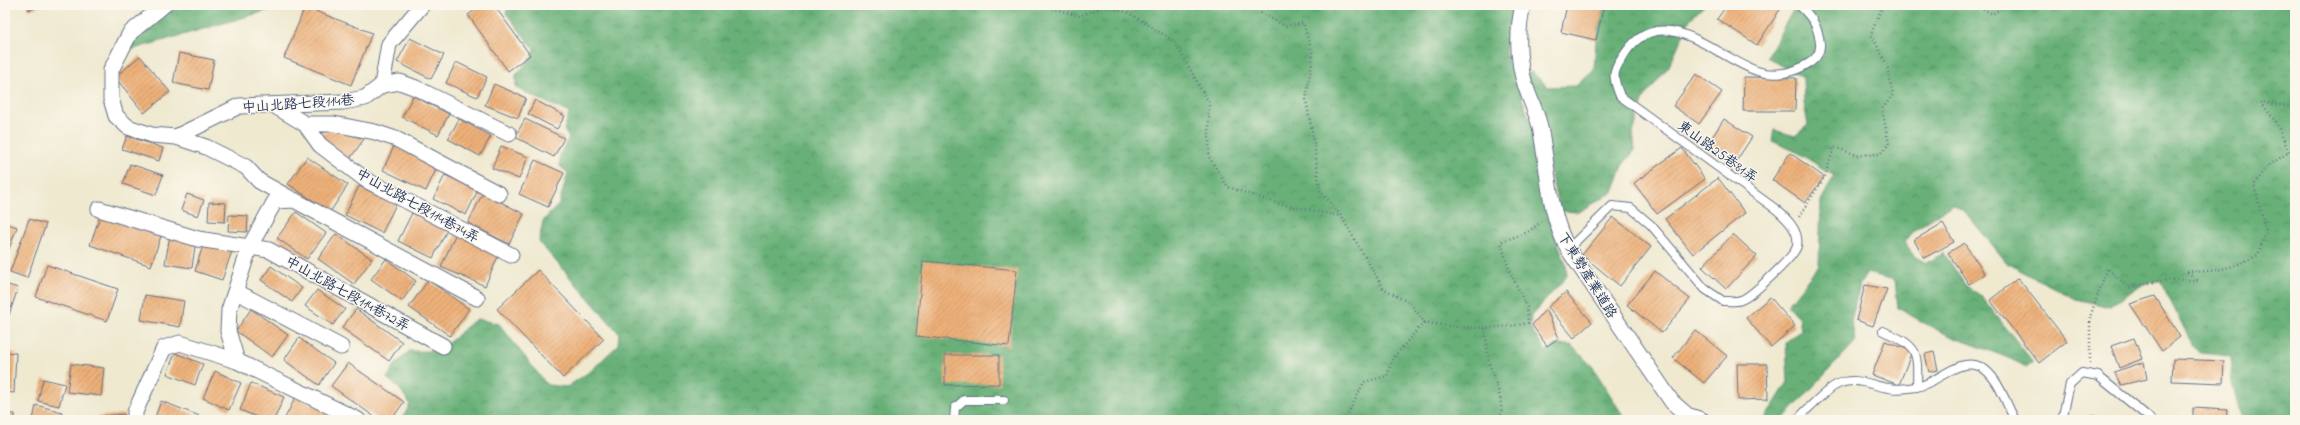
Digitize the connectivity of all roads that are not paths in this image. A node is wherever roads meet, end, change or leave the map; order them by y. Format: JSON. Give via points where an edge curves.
{"nodes":[{"id":1,"x":164,"y":5,"type":"edge"},
{"id":2,"x":422,"y":5,"type":"edge"},
{"id":3,"x":1523,"y":5,"type":"edge"},
{"id":4,"x":1799,"y":5,"type":"edge"},
{"id":5,"x":382,"y":85,"type":"junction"},
{"id":6,"x":275,"y":106,"type":"junction"},
{"id":7,"x":305,"y":124,"type":"junction"},
{"id":8,"x":510,"y":134,"type":"dead end"},
{"id":9,"x":176,"y":138,"type":"junction"},
{"id":10,"x":499,"y":194,"type":"dead end"},
{"id":11,"x":294,"y":200,"type":"junction"},
{"id":12,"x":99,"y":209,"type":"dead end"},
{"id":13,"x":250,"y":246,"type":"junction"},
{"id":14,"x":1568,"y":249,"type":"junction"},
{"id":15,"x":510,"y":255,"type":"dead end"},
{"id":16,"x":237,"y":292,"type":"junction"},
{"id":17,"x":476,"y":298,"type":"dead end"},
{"id":18,"x":1883,"y":331,"type":"dead end"},
{"id":19,"x":443,"y":346,"type":"dead end"},
{"id":20,"x":341,"y":348,"type":"dead end"},
{"id":21,"x":237,"y":360,"type":"junction"},
{"id":22,"x":1917,"y":387,"type":"junction"},
{"id":23,"x":1004,"y":400,"type":"dead end"},
{"id":24,"x":135,"y":420,"type":"edge"},
{"id":25,"x":358,"y":420,"type":"edge"},
{"id":26,"x":954,"y":420,"type":"edge"},
{"id":27,"x":1702,"y":420,"type":"edge"},
{"id":28,"x":1797,"y":420,"type":"edge"},
{"id":29,"x":2015,"y":420,"type":"edge"},
{"id":30,"x":2062,"y":420,"type":"edge"},
{"id":31,"x":2152,"y":420,"type":"edge"}],
"edges":[{"from":1,"to":9,"type":"street","via":[[130,33],[111,70],[111,99],[116,116],[128,127]]},
{"from":2,"to":5,"type":"street","via":[[389,44]]},
{"from":3,"to":14,"type":"street","name":"下東勢產業道路","via":[[1520,16],[1520,56],[1524,82],[1540,127],[1553,213]]},
{"from":4,"to":14,"type":"lane","name":"東山路25巷81弄","via":[[1811,16],[1818,30],[1820,46],[1816,58],[1801,69],[1786,73],[1756,71],[1692,34],[1668,29],[1647,32],[1635,39],[1614,70],[1614,82],[1620,96],[1777,210],[1791,223],[1797,238],[1797,247],[1788,261],[1742,300],[1722,301],[1705,289],[1650,225],[1631,208],[1612,206]]},
{"from":5,"to":6,"type":"street","name":"中山北路七段114巷","via":[[366,98]]},
{"from":5,"to":8,"type":"street","via":[[400,82],[416,88]]},
{"from":6,"to":7,"type":"street","name":"中山北路七段114巷74弄"},
{"from":6,"to":9,"type":"street","name":"中山北路七段114巷","via":[[239,106]]},
{"from":7,"to":10,"type":"street","via":[[334,124],[396,138]]},
{"from":7,"to":15,"type":"street","name":"中山北路七段114巷74弄","via":[[320,145],[366,180]]},
{"from":9,"to":11,"type":"street","via":[[206,147],[246,167],[258,181]]},
{"from":11,"to":13,"type":"street","via":[[275,201]]},
{"from":11,"to":17,"type":"street"},
{"from":12,"to":13,"type":"street","name":"中山北路七段114巷72弄","via":[[198,239]]},
{"from":13,"to":16,"type":"street"},
{"from":13,"to":19,"type":"street","name":"中山北路七段114巷72弄","via":[[269,250]]},
{"from":14,"to":27,"type":"street","name":"下東勢產業道路","via":[[1672,402],[1687,415]]},
{"from":16,"to":20,"type":"street"},
{"from":16,"to":21,"type":"street","via":[[230,310],[228,331]]},
{"from":18,"to":22,"type":"lane","via":[[1906,341],[1913,348],[1918,360]]},
{"from":21,"to":24,"type":"street","via":[[180,343],[164,348],[135,412]]},
{"from":21,"to":25,"type":"street"},
{"from":22,"to":28,"type":"lane","via":[[1890,389],[1851,381],[1838,384]]},
{"from":22,"to":29,"type":"lane","via":[[1935,382],[1955,368],[1969,364],[1981,367],[1995,381]]},
{"from":23,"to":26,"type":"lane","via":[[964,400],[955,408]]},
{"from":30,"to":31,"type":"lane","via":[[2070,384],[2082,373],[2097,376]]}]}
